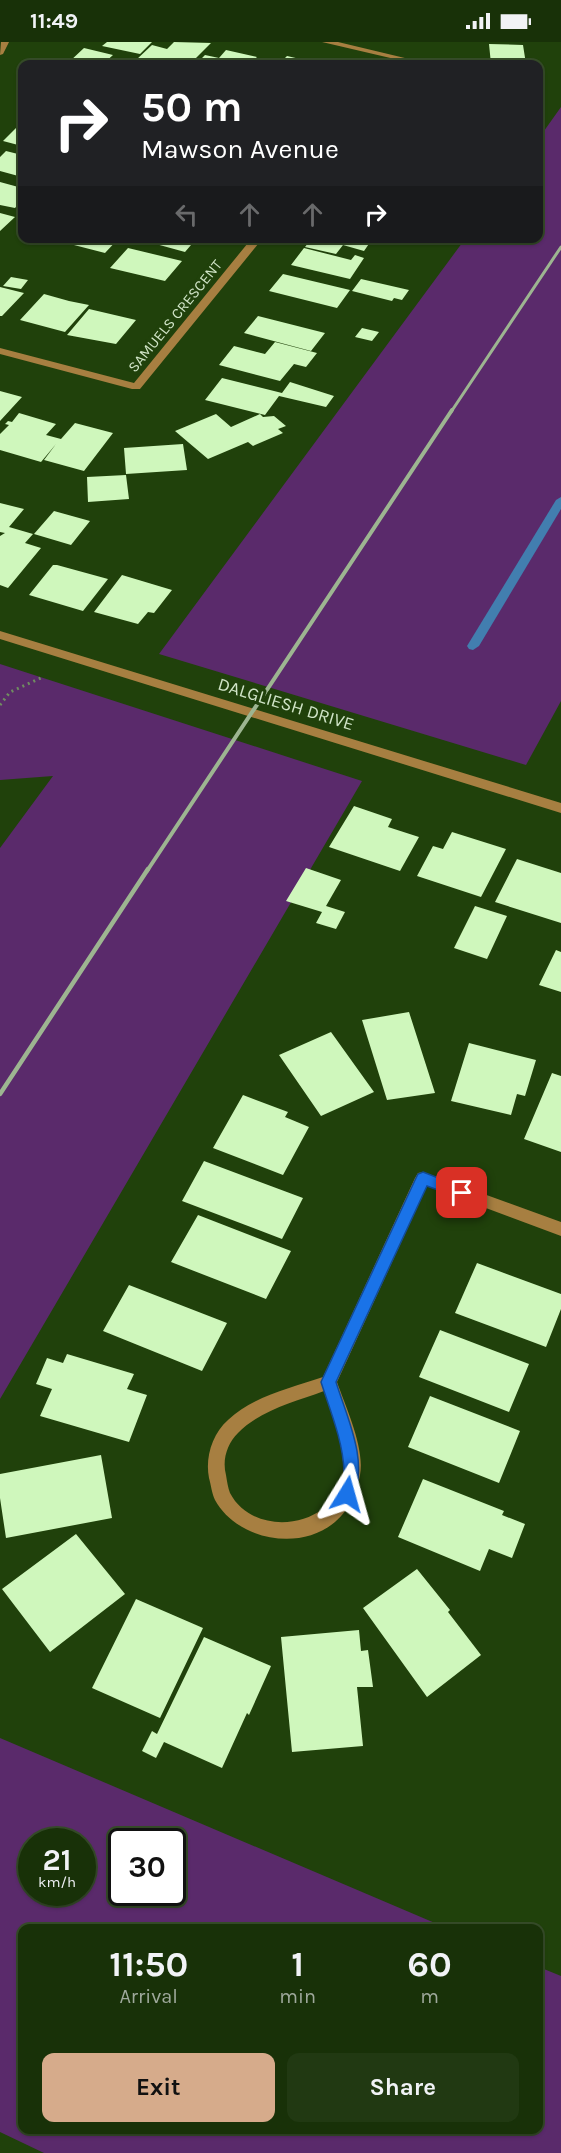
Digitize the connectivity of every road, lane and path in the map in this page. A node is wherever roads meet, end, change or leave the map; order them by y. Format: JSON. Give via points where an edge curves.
{"nodes":[{"id":1,"x":5,"y":42,"type":"edge"},
{"id":2,"x":326,"y":42,"type":"edge"},
{"id":3,"x":0,"y":52,"type":"edge"},
{"id":4,"x":404,"y":60,"type":"edge"},
{"id":5,"x":254,"y":243,"type":"edge"},
{"id":6,"x":0,"y":351,"type":"edge"},
{"id":7,"x":0,"y":635,"type":"edge"},
{"id":8,"x":60,"y":654,"type":"junction"},
{"id":9,"x":0,"y":705,"type":"edge"},
{"id":10,"x":561,"y":808,"type":"edge"},
{"id":11,"x":561,"y":1229,"type":"edge"},
{"id":12,"x":329,"y":1382,"type":"junction"}],
"edges":[{"from":1,"to":3,"type":"street"},
{"from":2,"to":4,"type":"street"},
{"from":5,"to":6,"type":"street","name":"SAMUELS CRESCENT","via":[[136,387]]},
{"from":7,"to":8,"type":"street","name":"DALGLIESH DRIVE"},
{"from":8,"to":9,"type":"path","via":[[40,680],[10,692]]},
{"from":8,"to":10,"type":"street","name":"DALGLIESH DRIVE"},
{"from":11,"to":12,"type":"street","via":[[423,1178]]},
{"from":12,"to":12,"type":"street","via":[[250,1413],[233,1426],[222,1442],[216,1461],[216,1481],[223,1500],[255,1526],[276,1532],[298,1531],[319,1524],[347,1494],[352,1474],[350,1454]]}]}
